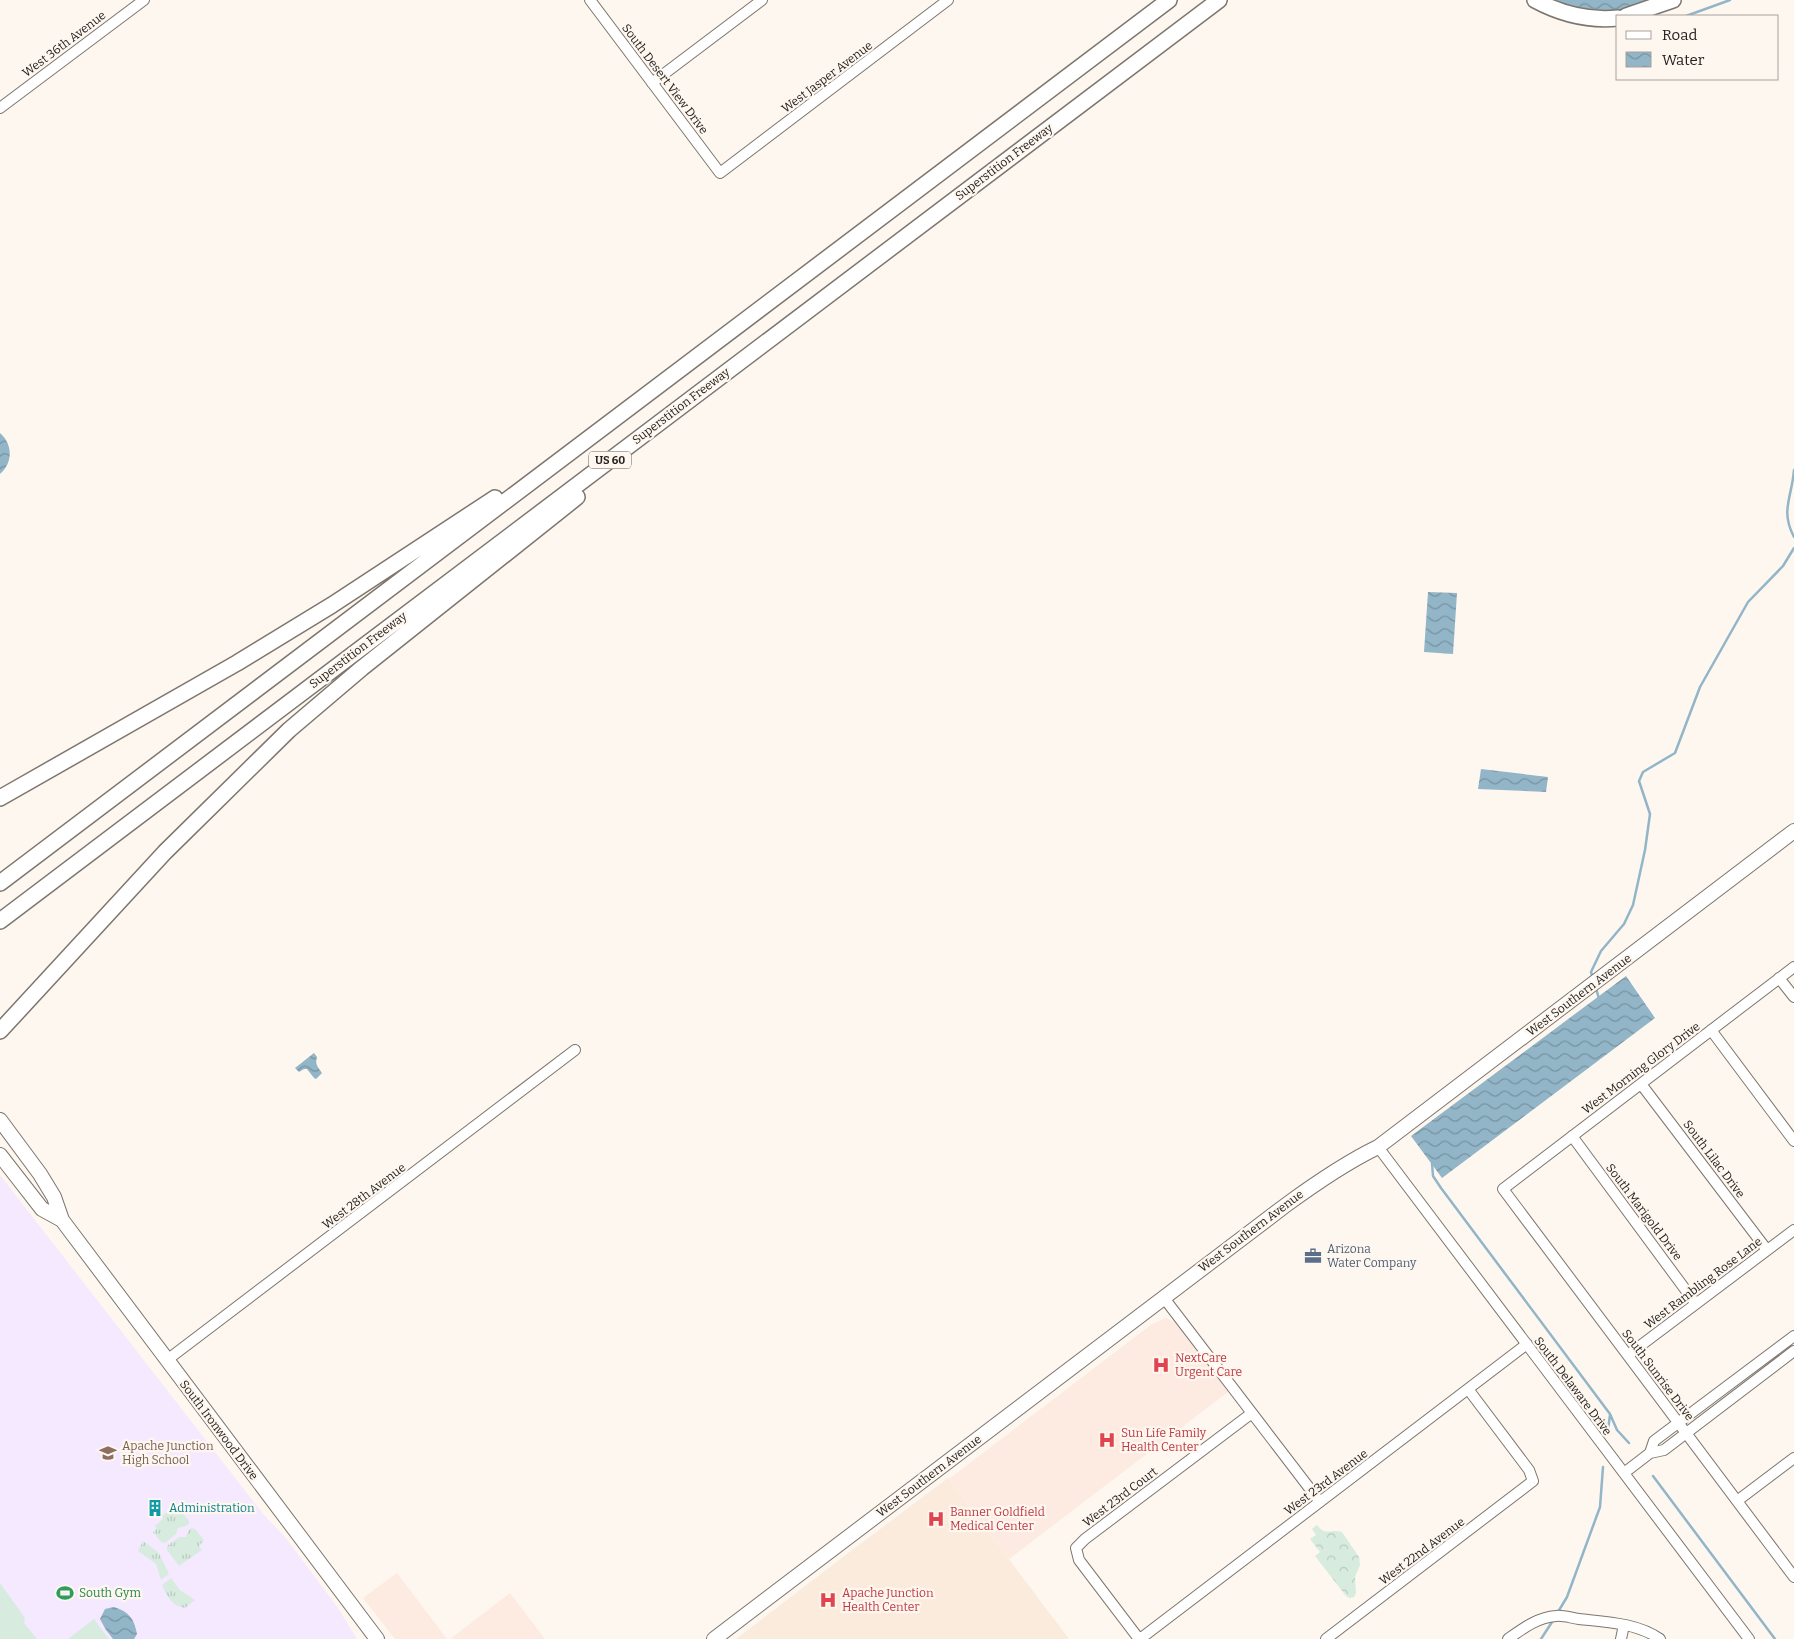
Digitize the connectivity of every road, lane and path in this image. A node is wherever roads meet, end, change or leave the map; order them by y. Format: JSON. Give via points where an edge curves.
{"nodes":[{"id":1,"x":144,"y":0,"type":"edge"},
{"id":2,"x":590,"y":0,"type":"edge"},
{"id":3,"x":762,"y":0,"type":"edge"},
{"id":4,"x":948,"y":0,"type":"edge"},
{"id":5,"x":1169,"y":0,"type":"edge"},
{"id":6,"x":1220,"y":0,"type":"edge"},
{"id":7,"x":1535,"y":0,"type":"edge"},
{"id":8,"x":1673,"y":0,"type":"edge"},
{"id":9,"x":1629,"y":15,"type":"edge"},
{"id":10,"x":1616,"y":18,"type":"edge"},
{"id":11,"x":652,"y":83,"type":"junction"},
{"id":12,"x":0,"y":108,"type":"edge"},
{"id":13,"x":720,"y":173,"type":"joint"},
{"id":14,"x":683,"y":404,"type":"junction"},
{"id":15,"x":579,"y":446,"type":"junction"},
{"id":16,"x":0,"y":798,"type":"edge"},
{"id":17,"x":1794,"y":831,"type":"edge"},
{"id":18,"x":0,"y":884,"type":"edge"},
{"id":19,"x":0,"y":921,"type":"edge"},
{"id":20,"x":1794,"y":967,"type":"edge"},
{"id":21,"x":1779,"y":978,"type":"junction"},
{"id":22,"x":1794,"y":997,"type":"edge"},
{"id":23,"x":1711,"y":1030,"type":"junction"},
{"id":24,"x":0,"y":1031,"type":"edge"},
{"id":25,"x":575,"y":1050,"type":"dead end"},
{"id":26,"x":1641,"y":1084,"type":"junction"},
{"id":27,"x":0,"y":1120,"type":"edge"},
{"id":28,"x":1572,"y":1136,"type":"junction"},
{"id":29,"x":1794,"y":1141,"type":"edge"},
{"id":30,"x":1378,"y":1147,"type":"junction"},
{"id":31,"x":0,"y":1155,"type":"edge"},
{"id":32,"x":1503,"y":1189,"type":"joint"},
{"id":33,"x":62,"y":1220,"type":"junction"},
{"id":34,"x":1794,"y":1230,"type":"edge"},
{"id":35,"x":1767,"y":1250,"type":"junction"},
{"id":36,"x":1164,"y":1298,"type":"junction"},
{"id":37,"x":1696,"y":1304,"type":"junction"},
{"id":38,"x":1794,"y":1336,"type":"edge"},
{"id":39,"x":1526,"y":1344,"type":"junction"},
{"id":40,"x":1794,"y":1351,"type":"edge"},
{"id":41,"x":1628,"y":1355,"type":"junction"},
{"id":42,"x":167,"y":1360,"type":"junction"},
{"id":43,"x":1468,"y":1389,"type":"junction"},
{"id":44,"x":1252,"y":1413,"type":"junction"},
{"id":45,"x":1678,"y":1423,"type":"junction"},
{"id":46,"x":1686,"y":1433,"type":"junction"},
{"id":47,"x":1650,"y":1453,"type":"junction"},
{"id":48,"x":1794,"y":1458,"type":"edge"},
{"id":49,"x":1620,"y":1469,"type":"junction"},
{"id":50,"x":1737,"y":1501,"type":"junction"},
{"id":51,"x":1320,"y":1502,"type":"junction"},
{"id":52,"x":1793,"y":1575,"type":"edge"},
{"id":53,"x":1624,"y":1625,"type":"junction"},
{"id":54,"x":377,"y":1639,"type":"edge"},
{"id":55,"x":714,"y":1639,"type":"edge"},
{"id":56,"x":1140,"y":1639,"type":"edge"},
{"id":57,"x":1326,"y":1639,"type":"edge"},
{"id":58,"x":1508,"y":1639,"type":"edge"},
{"id":59,"x":1621,"y":1639,"type":"edge"},
{"id":60,"x":1660,"y":1639,"type":"edge"},
{"id":61,"x":1749,"y":1639,"type":"edge"}],
"edges":[{"from":1,"to":12,"type":"street","name":"West 36th Avenue"},
{"from":2,"to":11,"type":"street","name":"South Desert View Drive"},
{"from":3,"to":11,"type":"street"},
{"from":4,"to":13,"type":"street","name":"West Jasper Avenue"},
{"from":5,"to":15,"type":"highway","number":"US 60"},
{"from":6,"to":14,"type":"highway","name":"Superstition Freeway","number":"US 60"},
{"from":7,"to":10,"type":"highway","via":[[1572,16]]},
{"from":8,"to":9,"type":"highway"},
{"from":11,"to":13,"type":"street","name":"South Desert View Drive"},
{"from":14,"to":19,"type":"highway","name":"Superstition Freeway","number":"US 60"},
{"from":14,"to":24,"type":"highway","via":[[594,484],[289,730],[165,852]]},
{"from":15,"to":16,"type":"highway","via":[[245,658]]},
{"from":15,"to":18,"type":"highway","number":"US 60"},
{"from":17,"to":30,"type":"main road","name":"West Southern Avenue"},
{"from":20,"to":21,"type":"street","name":"West Morning Glory Drive"},
{"from":21,"to":22,"type":"street"},
{"from":21,"to":23,"type":"street","name":"West Morning Glory Drive"},
{"from":23,"to":26,"type":"street","name":"West Morning Glory Drive"},
{"from":23,"to":29,"type":"street"},
{"from":25,"to":42,"type":"street","name":"West 28th Avenue"},
{"from":26,"to":28,"type":"street","name":"West Morning Glory Drive"},
{"from":26,"to":35,"type":"street","name":"South Lilac Drive"},
{"from":27,"to":33,"type":"main road","name":"South Ironwood Drive","via":[[40,1174],[54,1197]]},
{"from":28,"to":32,"type":"street","name":"West Morning Glory Drive"},
{"from":28,"to":37,"type":"street","name":"South Marigold Drive"},
{"from":30,"to":36,"type":"main road","name":"West Southern Avenue","via":[[1316,1182]]},
{"from":30,"to":39,"type":"street","name":"South Delaware Drive"},
{"from":31,"to":33,"type":"main road","name":"South Ironwood Drive","via":[[42,1209]]},
{"from":32,"to":41,"type":"street","name":"South Sunrise Drive"},
{"from":33,"to":42,"type":"main road","name":"South Ironwood Drive"},
{"from":34,"to":35,"type":"street","name":"West Rambling Rose Lane"},
{"from":35,"to":37,"type":"street","name":"West Rambling Rose Lane"},
{"from":36,"to":44,"type":"street"},
{"from":36,"to":55,"type":"main road","name":"West Southern Avenue"},
{"from":37,"to":41,"type":"street","name":"West Rambling Rose Lane"},
{"from":38,"to":45,"type":"street"},
{"from":39,"to":43,"type":"street","name":"West 23rd Avenue"},
{"from":39,"to":49,"type":"street","name":"South Delaware Drive"},
{"from":40,"to":46,"type":"street"},
{"from":41,"to":45,"type":"street","name":"South Sunrise Drive"},
{"from":42,"to":54,"type":"main road","name":"South Ironwood Drive"},
{"from":43,"to":51,"type":"street","name":"West 23rd Avenue"},
{"from":43,"to":57,"type":"street","name":"West 22nd Avenue","via":[[1529,1470],[1533,1481]]},
{"from":44,"to":51,"type":"street"},
{"from":44,"to":56,"type":"street","name":"West 23rd Court","via":[[1076,1548],[1079,1560]]},
{"from":45,"to":46,"type":"street","name":"South Sunrise Drive"},
{"from":45,"to":47,"type":"street","via":[[1654,1441]]},
{"from":46,"to":47,"type":"street","via":[[1664,1450]]},
{"from":46,"to":50,"type":"street","name":"South Sunrise Drive"},
{"from":47,"to":49,"type":"street"},
{"from":48,"to":50,"type":"street"},
{"from":49,"to":61,"type":"street","name":"South Delaware Drive"},
{"from":50,"to":52,"type":"street","name":"South Sunrise Drive"},
{"from":51,"to":56,"type":"street","name":"West 23rd Avenue"},
{"from":53,"to":58,"type":"street","via":[[1556,1616],[1528,1625]]},
{"from":53,"to":59,"type":"street"},
{"from":53,"to":60,"type":"street"}]}
